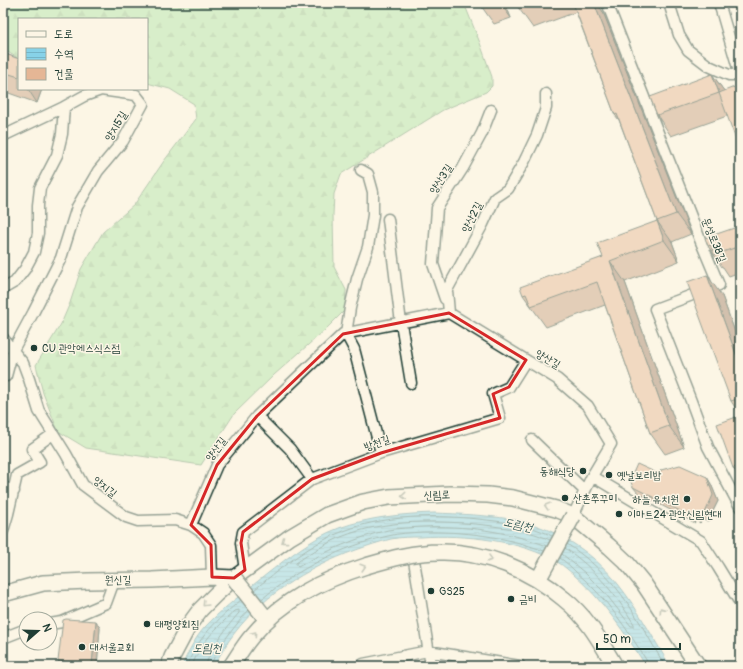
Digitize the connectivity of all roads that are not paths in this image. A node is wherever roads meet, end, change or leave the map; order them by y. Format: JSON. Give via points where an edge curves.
{"nodes":[{"id":1,"x":607,"y":3,"type":"edge"},
{"id":2,"x":669,"y":3,"type":"edge"},
{"id":3,"x":719,"y":3,"type":"edge"},
{"id":4,"x":546,"y":94,"type":"dead end"},
{"id":5,"x":64,"y":107,"type":"junction"},
{"id":6,"x":491,"y":110,"type":"dead end"},
{"id":7,"x":3,"y":136,"type":"edge"},
{"id":8,"x":361,"y":170,"type":"dead end"},
{"id":9,"x":388,"y":219,"type":"dead end"},
{"id":10,"x":3,"y":289,"type":"edge"},
{"id":11,"x":449,"y":313,"type":"junction"},
{"id":12,"x":401,"y":323,"type":"junction"},
{"id":13,"x":346,"y":334,"type":"junction"},
{"id":14,"x":3,"y":338,"type":"edge"},
{"id":15,"x":13,"y":350,"type":"junction"},
{"id":16,"x":526,"y":360,"type":"junction"},
{"id":17,"x":3,"y":376,"type":"edge"},
{"id":18,"x":411,"y":383,"type":"dead end"},
{"id":19,"x":257,"y":416,"type":"junction"},
{"id":20,"x":53,"y":434,"type":"junction"},
{"id":21,"x":532,"y":440,"type":"dead end"},
{"id":22,"x":381,"y":453,"type":"junction"},
{"id":23,"x":592,"y":476,"type":"junction"},
{"id":24,"x":312,"y":479,"type":"junction"},
{"id":25,"x":3,"y":487,"type":"edge"},
{"id":26,"x":14,"y":491,"type":"junction"},
{"id":27,"x":585,"y":491,"type":"junction"},
{"id":28,"x":740,"y":507,"type":"edge"},
{"id":29,"x":573,"y":516,"type":"junction"},
{"id":30,"x":192,"y":524,"type":"junction"},
{"id":31,"x":3,"y":531,"type":"edge"},
{"id":32,"x":413,"y":554,"type":"junction"},
{"id":33,"x":239,"y":574,"type":"junction"},
{"id":34,"x":212,"y":577,"type":"junction"},
{"id":35,"x":114,"y":580,"type":"junction"},
{"id":36,"x":538,"y":580,"type":"junction"},
{"id":37,"x":3,"y":594,"type":"edge"},
{"id":38,"x":740,"y":603,"type":"edge"},
{"id":39,"x":267,"y":620,"type":"junction"},
{"id":40,"x":58,"y":623,"type":"edge"},
{"id":41,"x":18,"y":632,"type":"edge"},
{"id":42,"x":3,"y":638,"type":"edge"},
{"id":43,"x":428,"y":651,"type":"junction"},
{"id":44,"x":484,"y":663,"type":"edge"},
{"id":45,"x":169,"y":666,"type":"edge"},
{"id":46,"x":231,"y":666,"type":"edge"},
{"id":47,"x":361,"y":666,"type":"edge"},
{"id":48,"x":431,"y":666,"type":"edge"},
{"id":49,"x":520,"y":666,"type":"edge"},
{"id":50,"x":615,"y":666,"type":"edge"},
{"id":51,"x":698,"y":666,"type":"edge"}],
"edges":[{"from":1,"to":28,"type":"street","name":"문성로38길","via":[[719,285],[655,308],[708,447]]},
{"from":2,"to":3,"type":"street","via":[[679,35],[688,50],[709,66],[728,74],[740,75]]},
{"from":4,"to":11,"type":"street","name":"양산2길","via":[[546,108],[528,155],[508,189],[495,198],[447,290]]},
{"from":5,"to":7,"type":"street"},
{"from":5,"to":10,"type":"street","via":[[57,155],[40,188],[38,233],[34,252],[15,282]]},
{"from":5,"to":15,"type":"street","name":"양지5길","via":[[101,90],[136,95],[143,104],[123,140],[98,171],[77,207],[60,258]]},
{"from":6,"to":11,"type":"street","name":"양산3길","via":[[463,168],[437,208],[434,264]]},
{"from":8,"to":13,"type":"street","via":[[368,174],[374,192],[373,214],[368,247],[356,279]]},
{"from":9,"to":12,"type":"street"},
{"from":11,"to":12,"type":"street","name":"양산길"},
{"from":11,"to":16,"type":"street","name":"양산길"},
{"from":12,"to":13,"type":"street","name":"양산길"},
{"from":12,"to":18,"type":"street"},
{"from":13,"to":19,"type":"street","name":"양산길","via":[[343,334]]},
{"from":13,"to":22,"type":"street","via":[[354,349]]},
{"from":14,"to":15,"type":"street","name":"양지길"},
{"from":15,"to":17,"type":"street","via":[[6,376]]},
{"from":15,"to":20,"type":"street","name":"양지길","via":[[23,363],[39,411]]},
{"from":16,"to":22,"type":"street","name":"방천길","via":[[509,387],[493,394],[500,418]]},
{"from":16,"to":23,"type":"street","name":"양산길","via":[[557,379],[588,406],[611,444]]},
{"from":19,"to":24,"type":"street","via":[[290,449]]},
{"from":19,"to":30,"type":"street","name":"양산길","via":[[217,465]]},
{"from":20,"to":26,"type":"street","via":[[32,449],[40,462],[18,475]]},
{"from":20,"to":30,"type":"street","name":"양지길","via":[[83,485],[126,518],[138,521],[175,520]]},
{"from":21,"to":27,"type":"street"},
{"from":22,"to":24,"type":"street","name":"방천길"},
{"from":23,"to":27,"type":"street","name":"양산길"},
{"from":23,"to":38,"type":"street","via":[[701,541]]},
{"from":24,"to":33,"type":"street","name":"방천길","via":[[244,532]]},
{"from":25,"to":26,"type":"street"},
{"from":26,"to":31,"type":"street"},
{"from":27,"to":29,"type":"street","name":"양산길"},
{"from":29,"to":33,"type":"main road","name":"신림로","one_way":true,"via":[[538,504],[488,495],[388,497],[363,502],[327,515],[290,537]]},
{"from":29,"to":36,"type":"main road","bridge":true},
{"from":51,"to":29,"type":"main road","name":"신림로","one_way":true,"via":[[644,584],[626,562]]},
{"from":30,"to":34,"type":"street","via":[[203,533],[211,545]]},
{"from":32,"to":36,"type":"main road","one_way":true,"bridge":true,"via":[[468,554],[492,559]]},
{"from":39,"to":32,"type":"main road","one_way":true,"bridge":true,"via":[[295,597],[322,582],[352,570]]},
{"from":32,"to":43,"type":"street"},
{"from":33,"to":34,"type":"main road","name":"원신길"},
{"from":33,"to":39,"type":"main road","bridge":true},
{"from":33,"to":45,"type":"main road","name":"신림로","one_way":true,"via":[[200,610],[189,625]]},
{"from":34,"to":35,"type":"main road","name":"원신길"},
{"from":35,"to":37,"type":"main road","name":"원신길","via":[[43,583]]},
{"from":35,"to":40,"type":"street","via":[[106,603]]},
{"from":36,"to":50,"type":"main road","bridge":true,"via":[[579,612]]},
{"from":46,"to":39,"type":"main road","one_way":true,"bridge":true},
{"from":41,"to":42,"type":"street"},
{"from":43,"to":44,"type":"street"},
{"from":43,"to":47,"type":"street"},
{"from":43,"to":48,"type":"street"},
{"from":44,"to":49,"type":"street"}]}
